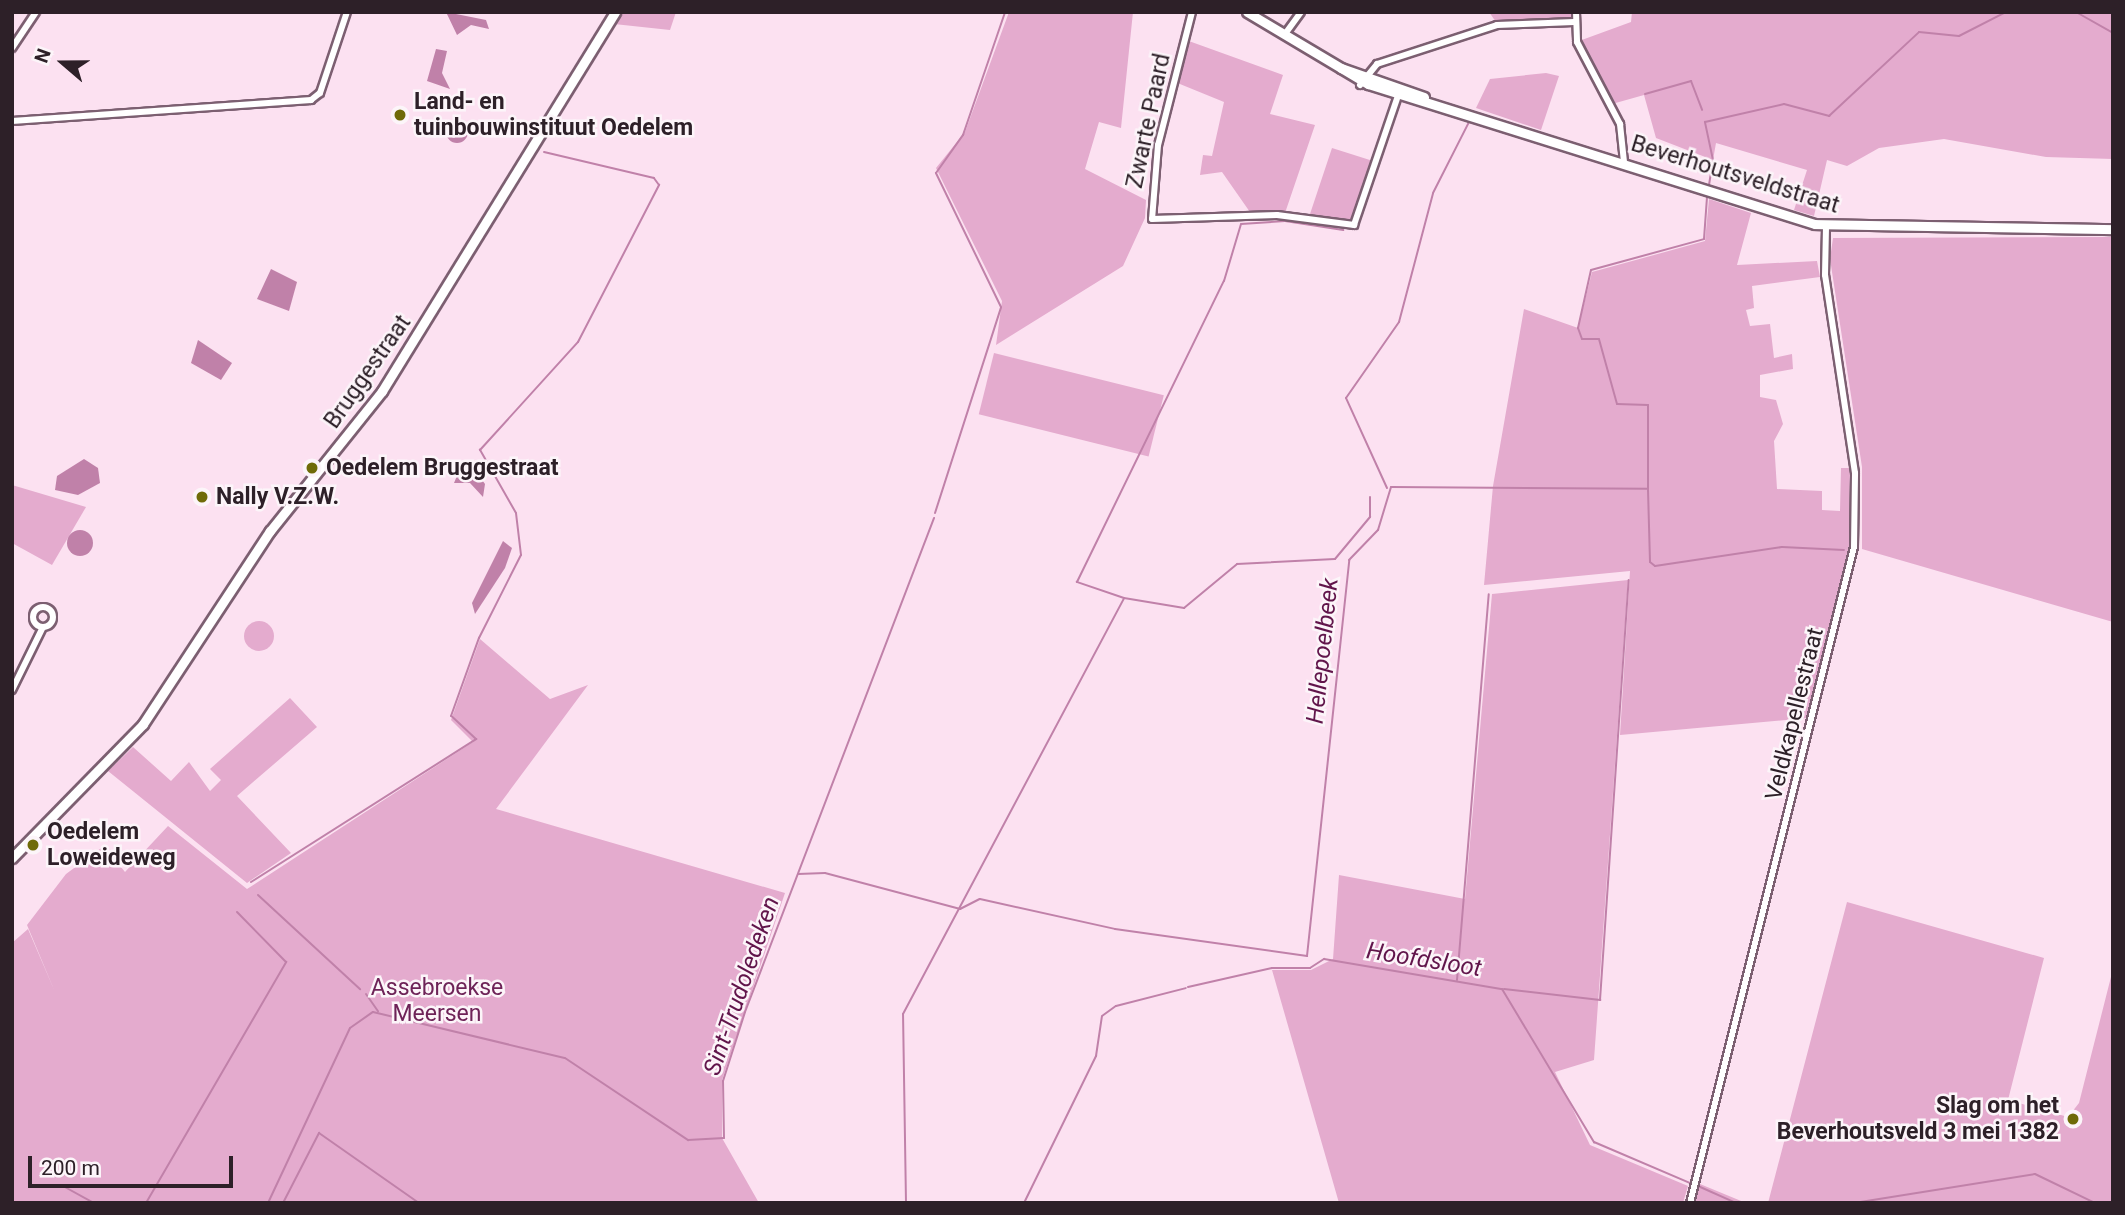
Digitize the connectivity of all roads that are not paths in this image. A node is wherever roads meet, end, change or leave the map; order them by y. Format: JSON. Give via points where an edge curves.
{"nodes":[{"id":1,"x":36,"y":12,"type":"edge"},
{"id":2,"x":347,"y":12,"type":"edge"},
{"id":3,"x":615,"y":12,"type":"edge"},
{"id":4,"x":1192,"y":12,"type":"edge"},
{"id":5,"x":1247,"y":12,"type":"edge"},
{"id":6,"x":1301,"y":12,"type":"edge"},
{"id":7,"x":1576,"y":12,"type":"edge"},
{"id":8,"x":1574,"y":22,"type":"junction"},
{"id":9,"x":1285,"y":34,"type":"junction"},
{"id":10,"x":12,"y":48,"type":"edge"},
{"id":11,"x":1362,"y":81,"type":"junction"},
{"id":12,"x":1400,"y":91,"type":"junction"},
{"id":13,"x":12,"y":121,"type":"edge"},
{"id":14,"x":1624,"y":163,"type":"junction"},
{"id":15,"x":1826,"y":226,"type":"junction"},
{"id":16,"x":2113,"y":229,"type":"edge"},
{"id":17,"x":43,"y":627,"type":"dead end"},
{"id":18,"x":12,"y":690,"type":"edge"},
{"id":19,"x":12,"y":859,"type":"edge"},
{"id":20,"x":1690,"y":1203,"type":"edge"}],
"edges":[{"from":1,"to":10,"type":"street"},
{"from":2,"to":13,"type":"street","via":[[317,98]]},
{"from":3,"to":19,"type":"main road","name":"Bruggestraat","via":[[382,391],[264,540],[144,724]]},
{"from":4,"to":12,"type":"street","name":"Zwarte Paard","via":[[1158,145],[1149,215],[1354,225]]},
{"from":5,"to":9,"type":"main road","name":"Beverhoutsveldstraat"},
{"from":6,"to":9,"type":"street"},
{"from":7,"to":8,"type":"street"},
{"from":8,"to":11,"type":"street","via":[[1512,21],[1377,64]]},
{"from":8,"to":14,"type":"street","via":[[1582,55],[1620,124]]},
{"from":9,"to":11,"type":"main road","name":"Beverhoutsveldstraat"},
{"from":11,"to":12,"type":"main road","name":"Beverhoutsveldstraat"},
{"from":12,"to":14,"type":"main road","name":"Beverhoutsveldstraat"},
{"from":14,"to":15,"type":"main road","name":"Beverhoutsveldstraat"},
{"from":15,"to":16,"type":"main road","name":"Beverhoutsveldstraat"},
{"from":15,"to":20,"type":"street","name":"Veldkapellestraat","via":[[1825,275],[1853,453],[1854,547]]},
{"from":17,"to":18,"type":"street"}]}
